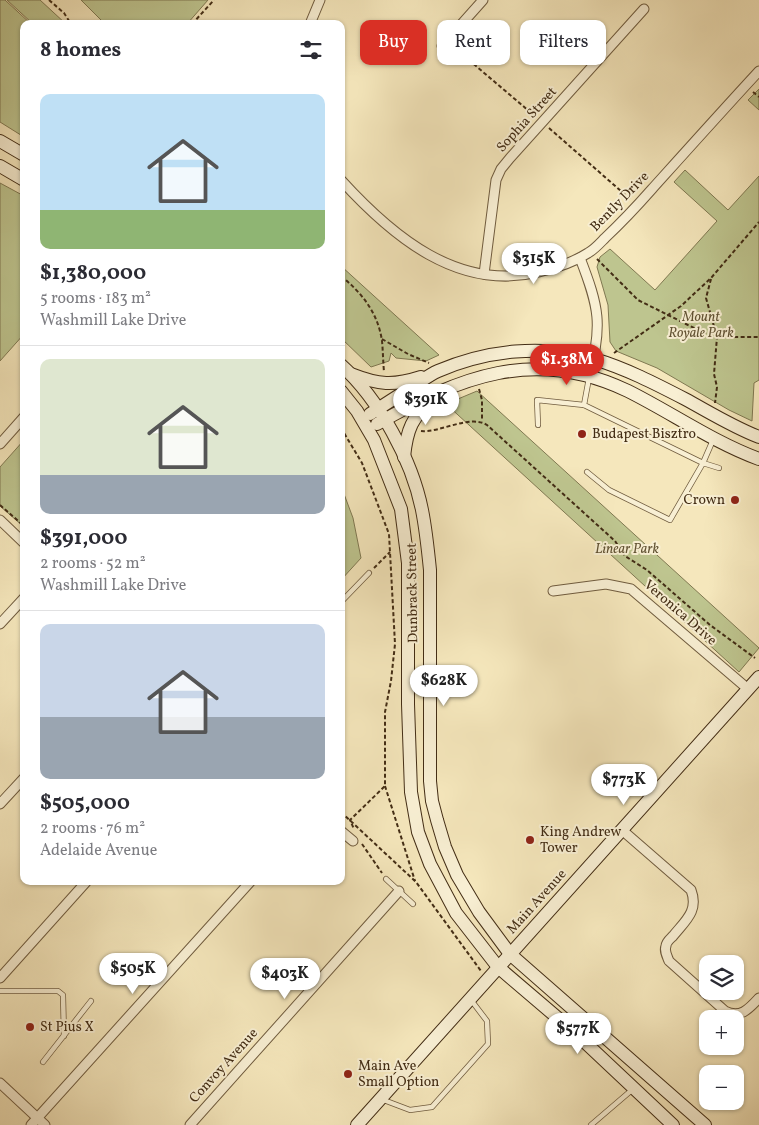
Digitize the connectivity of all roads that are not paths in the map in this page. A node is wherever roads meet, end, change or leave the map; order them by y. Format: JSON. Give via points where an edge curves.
{"nodes":[{"id":1,"x":320,"y":0,"type":"edge"},
{"id":2,"x":483,"y":0,"type":"edge"},
{"id":3,"x":644,"y":8,"type":"dead end"},
{"id":4,"x":312,"y":20,"type":"edge"},
{"id":5,"x":465,"y":20,"type":"edge"},
{"id":6,"x":759,"y":71,"type":"edge"},
{"id":7,"x":0,"y":141,"type":"edge"},
{"id":8,"x":20,"y":154,"type":"edge"},
{"id":9,"x":0,"y":166,"type":"edge"},
{"id":10,"x":20,"y":178,"type":"edge"},
{"id":11,"x":345,"y":184,"type":"edge"},
{"id":12,"x":580,"y":258,"type":"junction"},
{"id":13,"x":484,"y":274,"type":"junction"},
{"id":14,"x":594,"y":359,"type":"junction"},
{"id":15,"x":432,"y":367,"type":"junction"},
{"id":16,"x":345,"y":368,"type":"edge"},
{"id":17,"x":352,"y":374,"type":"junction"},
{"id":18,"x":589,"y":377,"type":"junction"},
{"id":19,"x":437,"y":392,"type":"junction"},
{"id":20,"x":345,"y":397,"type":"edge"},
{"id":21,"x":584,"y":405,"type":"junction"},
{"id":22,"x":381,"y":415,"type":"junction"},
{"id":23,"x":20,"y":422,"type":"edge"},
{"id":24,"x":365,"y":424,"type":"junction"},
{"id":25,"x":538,"y":425,"type":"dead end"},
{"id":26,"x":759,"y":437,"type":"edge"},
{"id":27,"x":714,"y":438,"type":"junction"},
{"id":28,"x":0,"y":444,"type":"edge"},
{"id":29,"x":404,"y":457,"type":"junction"},
{"id":30,"x":759,"y":459,"type":"edge"},
{"id":31,"x":703,"y":463,"type":"junction"},
{"id":32,"x":719,"y":468,"type":"dead end"},
{"id":33,"x":588,"y":472,"type":"dead end"},
{"id":34,"x":0,"y":520,"type":"edge"},
{"id":35,"x":20,"y":538,"type":"edge"},
{"id":36,"x":369,"y":573,"type":"road end"},
{"id":37,"x":553,"y":591,"type":"dead end"},
{"id":38,"x":345,"y":598,"type":"edge"},
{"id":39,"x":20,"y":602,"type":"edge"},
{"id":40,"x":0,"y":624,"type":"edge"},
{"id":41,"x":759,"y":677,"type":"edge"},
{"id":42,"x":748,"y":689,"type":"junction"},
{"id":43,"x":20,"y":782,"type":"edge"},
{"id":44,"x":0,"y":804,"type":"edge"},
{"id":45,"x":622,"y":830,"type":"junction"},
{"id":46,"x":345,"y":833,"type":"edge"},
{"id":47,"x":357,"y":840,"type":"road end"},
{"id":48,"x":386,"y":879,"type":"road end"},
{"id":49,"x":83,"y":885,"type":"edge"},
{"id":50,"x":248,"y":885,"type":"edge"},
{"id":51,"x":399,"y":891,"type":"junction"},
{"id":52,"x":413,"y":904,"type":"dead end"},
{"id":53,"x":510,"y":954,"type":"junction"},
{"id":54,"x":498,"y":967,"type":"junction"},
{"id":55,"x":0,"y":978,"type":"edge"},
{"id":56,"x":0,"y":991,"type":"edge"},
{"id":57,"x":759,"y":998,"type":"edge"},
{"id":58,"x":470,"y":999,"type":"junction"},
{"id":59,"x":92,"y":1001,"type":"dead end"},
{"id":60,"x":64,"y":1036,"type":"junction"},
{"id":61,"x":43,"y":1062,"type":"dead end"},
{"id":62,"x":0,"y":1083,"type":"edge"},
{"id":63,"x":634,"y":1089,"type":"junction"},
{"id":64,"x":381,"y":1098,"type":"junction"},
{"id":65,"x":34,"y":1122,"type":"edge"},
{"id":66,"x":45,"y":1125,"type":"edge"},
{"id":67,"x":190,"y":1125,"type":"edge"},
{"id":68,"x":357,"y":1125,"type":"edge"},
{"id":69,"x":591,"y":1125,"type":"edge"},
{"id":70,"x":673,"y":1125,"type":"edge"},
{"id":71,"x":705,"y":1125,"type":"edge"}],
"edges":[{"from":1,"to":4,"type":"street"},
{"from":2,"to":5,"type":"street"},
{"from":3,"to":13,"type":"street","name":"Sophia Street","via":[[499,173]]},
{"from":6,"to":12,"type":"street","name":"Bently Drive","via":[[637,206]]},
{"from":7,"to":8,"type":"main road"},
{"from":9,"to":10,"type":"main road"},
{"from":11,"to":13,"type":"street","name":"Bently Drive","via":[[415,247],[450,266]]},
{"from":12,"to":13,"type":"street","name":"Bently Drive","via":[[525,275]]},
{"from":12,"to":14,"type":"street","via":[[597,307],[598,341]]},
{"from":14,"to":15,"type":"main road","via":[[528,351]]},
{"from":14,"to":18,"type":"street"},
{"from":14,"to":26,"type":"main road","via":[[636,376]]},
{"from":15,"to":17,"type":"main road","via":[[395,384],[376,383]]},
{"from":15,"to":22,"type":"main road"},
{"from":16,"to":17,"type":"main road","name":"Dunbrack Street"},
{"from":17,"to":22,"type":"main road","name":"Dunbrack Street"},
{"from":18,"to":19,"type":"main road","via":[[549,370],[522,370],[481,376]]},
{"from":18,"to":21,"type":"lane"},
{"from":18,"to":27,"type":"main road","via":[[627,391]]},
{"from":19,"to":22,"type":"main road"},
{"from":19,"to":29,"type":"main road","via":[[416,415],[406,439]]},
{"from":20,"to":24,"type":"main road","name":"Dunbrack Street"},
{"from":21,"to":25,"type":"lane","via":[[537,400]]},
{"from":21,"to":31,"type":"lane"},
{"from":22,"to":24,"type":"main road"},
{"from":22,"to":29,"type":"main road","name":"Dunbrack Street"},
{"from":23,"to":28,"type":"street"},
{"from":24,"to":54,"type":"main road","name":"Dunbrack Street","via":[[401,509],[408,563],[411,792],[418,832],[430,864],[456,913]]},
{"from":27,"to":30,"type":"main road"},
{"from":27,"to":31,"type":"lane"},
{"from":29,"to":53,"type":"main road","name":"Dunbrack Street","via":[[422,508],[430,570],[432,801],[457,875]]},
{"from":31,"to":32,"type":"lane"},
{"from":31,"to":33,"type":"lane","via":[[670,520],[609,490]]},
{"from":34,"to":35,"type":"street"},
{"from":36,"to":38,"type":"lane"},
{"from":37,"to":42,"type":"street","name":"Veronica Drive","via":[[606,584],[631,589]]},
{"from":39,"to":40,"type":"street"},
{"from":41,"to":42,"type":"main road","name":"Main Avenue"},
{"from":42,"to":45,"type":"main road","name":"Main Avenue"},
{"from":43,"to":44,"type":"street"},
{"from":45,"to":53,"type":"main road","name":"Main Avenue"},
{"from":45,"to":57,"type":"street","via":[[691,890],[693,911],[666,944],[669,961],[731,1014],[748,1010]]},
{"from":46,"to":47,"type":"street"},
{"from":48,"to":51,"type":"lane"},
{"from":49,"to":55,"type":"street"},
{"from":50,"to":65,"type":"street"},
{"from":51,"to":52,"type":"lane"},
{"from":51,"to":67,"type":"street","name":"Convoy Avenue"},
{"from":53,"to":54,"type":"main road","name":"Main Avenue"},
{"from":53,"to":71,"type":"main road","name":"Dunbrack Street"},
{"from":54,"to":58,"type":"main road","name":"Main Avenue"},
{"from":54,"to":63,"type":"main road","name":"Dunbrack Street"},
{"from":56,"to":60,"type":"lane","via":[[58,991],[63,995]]},
{"from":58,"to":64,"type":"main road","name":"Main Avenue"},
{"from":58,"to":64,"type":"lane","via":[[487,1021],[488,1044],[432,1107],[410,1110]]},
{"from":59,"to":60,"type":"lane"},
{"from":60,"to":61,"type":"lane"},
{"from":62,"to":65,"type":"street"},
{"from":63,"to":69,"type":"lane"},
{"from":63,"to":70,"type":"main road","name":"Dunbrack Street"},
{"from":64,"to":68,"type":"main road","name":"Main Avenue"},
{"from":65,"to":66,"type":"street"}]}
